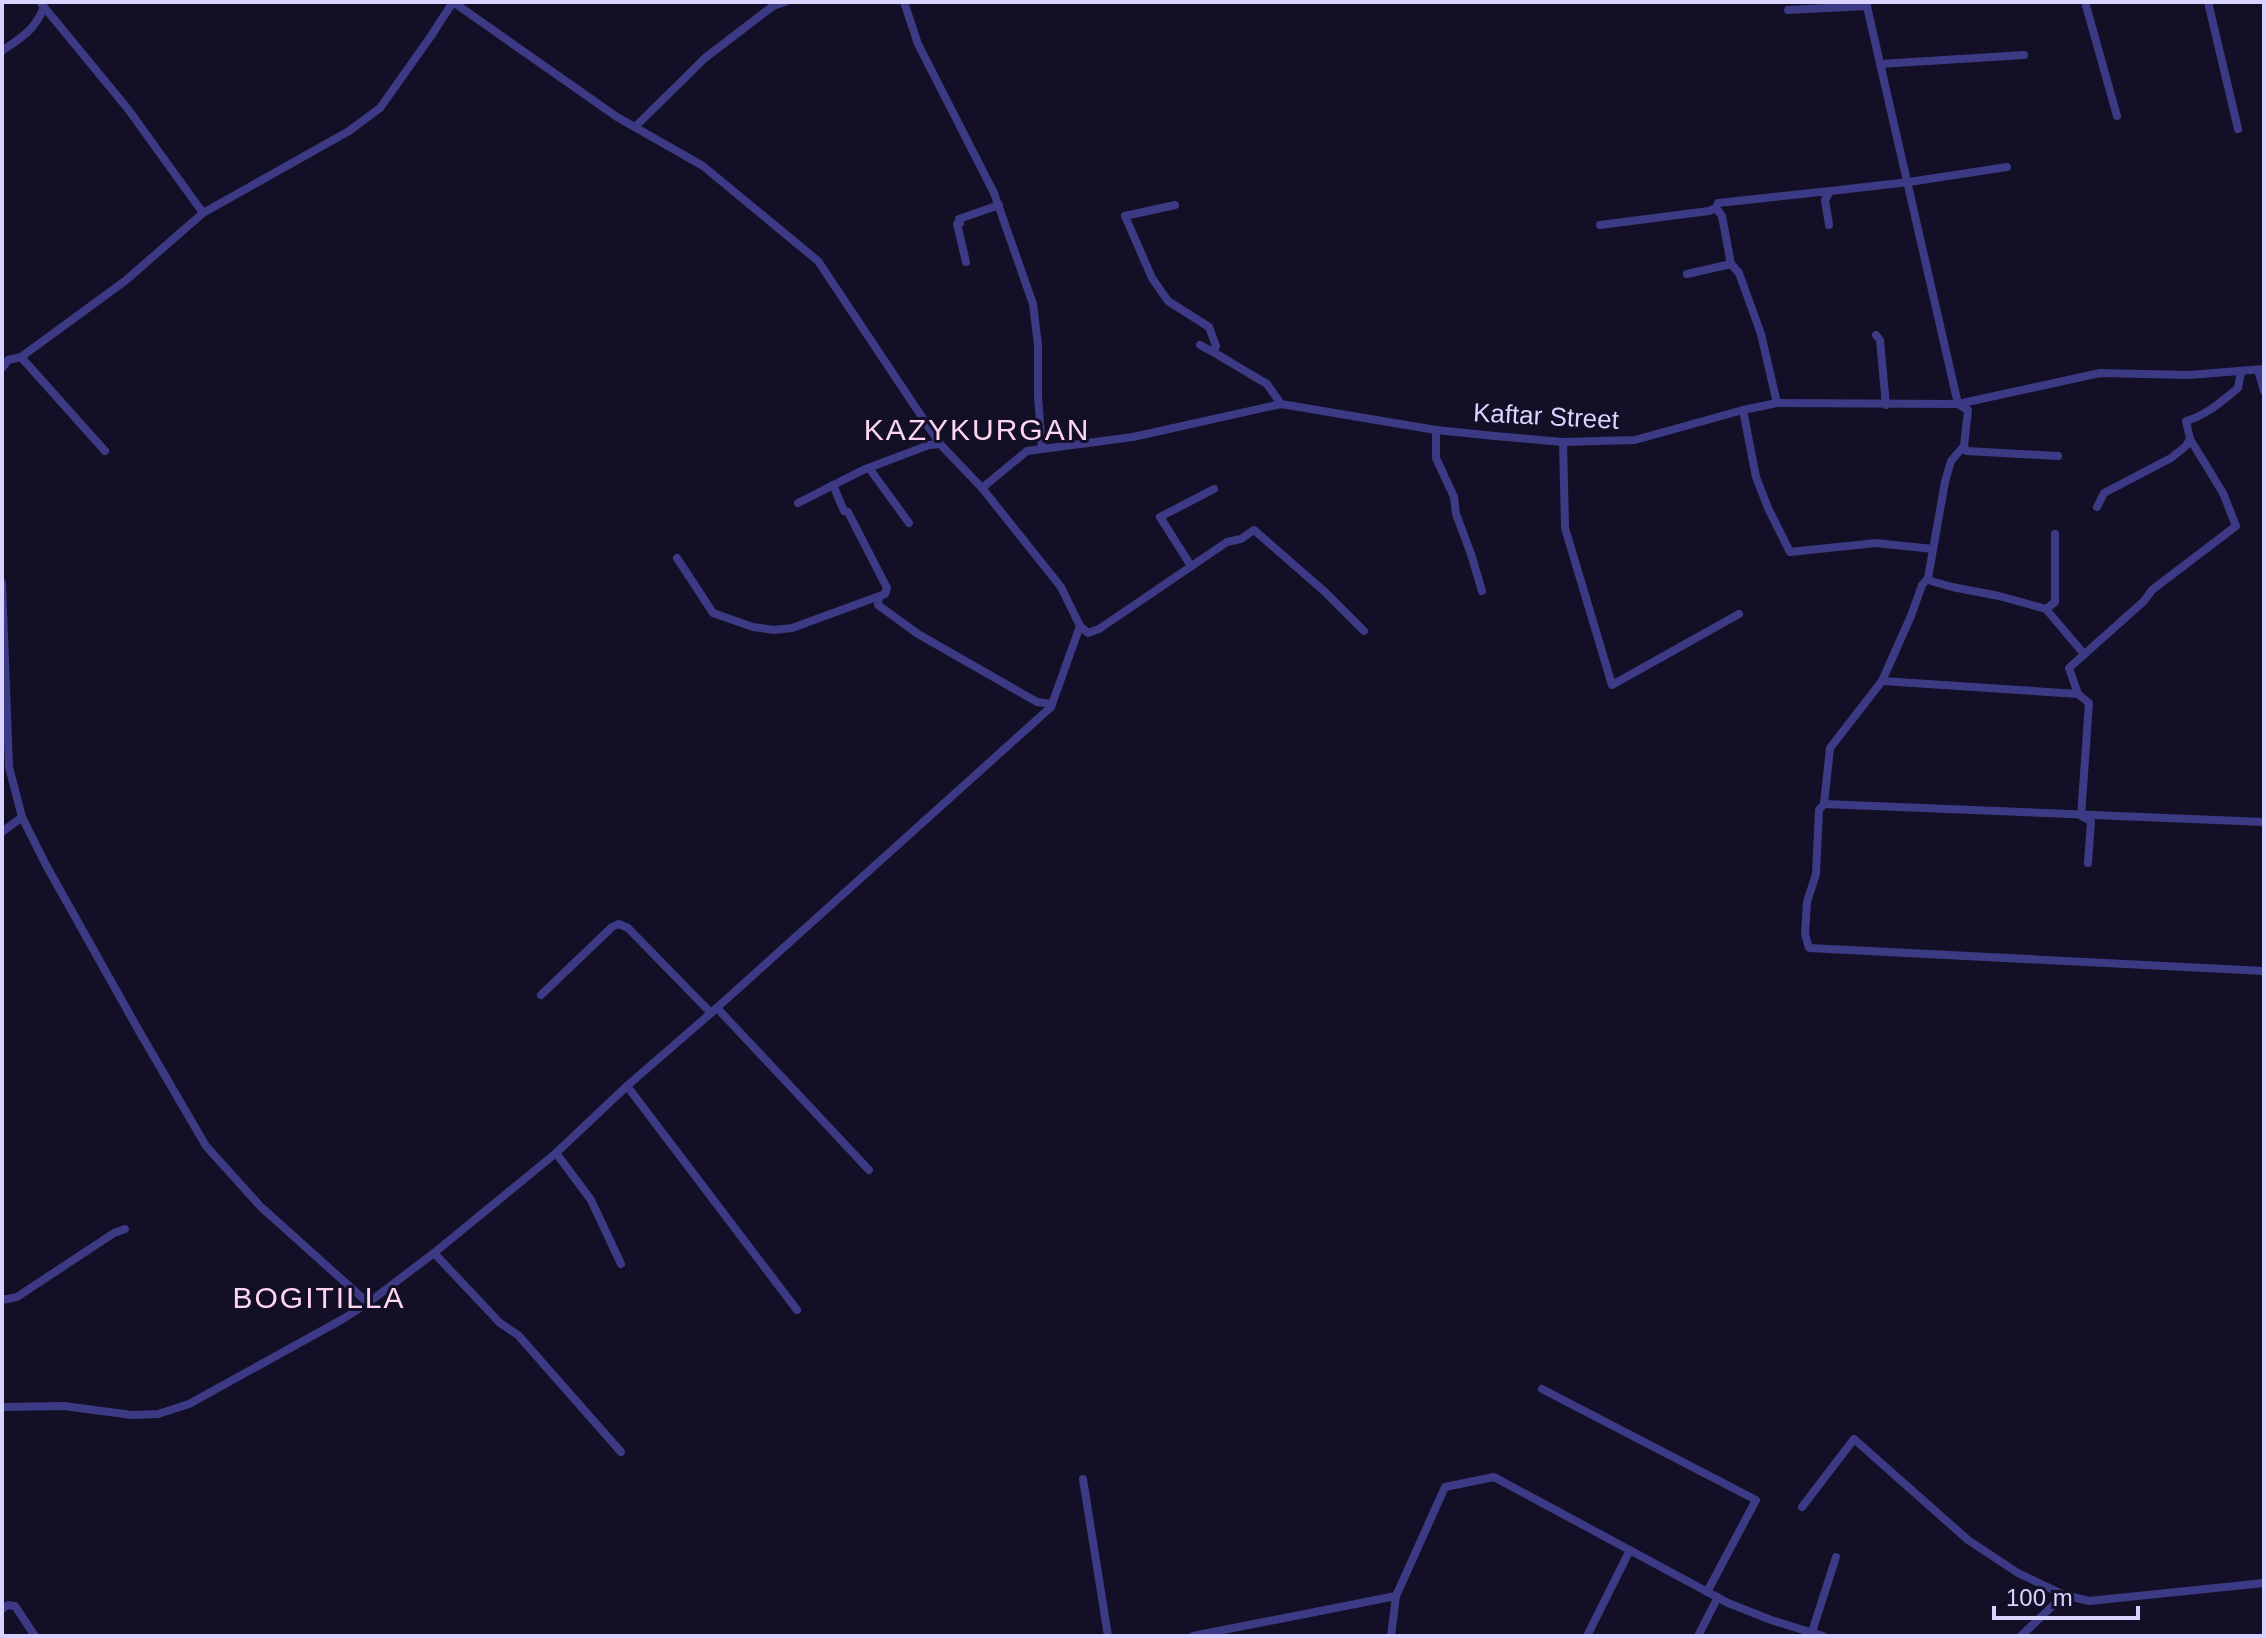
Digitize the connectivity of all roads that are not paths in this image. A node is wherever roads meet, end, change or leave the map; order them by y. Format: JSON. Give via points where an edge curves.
{"nodes":[{"id":1,"x":453,"y":2,"type":"edge"},
{"id":2,"x":785,"y":2,"type":"edge"},
{"id":3,"x":904,"y":2,"type":"edge"},
{"id":4,"x":2085,"y":2,"type":"edge"},
{"id":5,"x":2208,"y":2,"type":"edge"},
{"id":6,"x":1866,"y":4,"type":"edge"},
{"id":7,"x":42,"y":5,"type":"edge"},
{"id":8,"x":1788,"y":10,"type":"dead end"},
{"id":9,"x":2,"y":51,"type":"edge"},
{"id":10,"x":2024,"y":55,"type":"dead end"},
{"id":11,"x":1880,"y":64,"type":"junction"},
{"id":12,"x":2117,"y":116,"type":"dead end"},
{"id":13,"x":635,"y":127,"type":"junction"},
{"id":14,"x":2238,"y":129,"type":"dead end"},
{"id":15,"x":2007,"y":167,"type":"dead end"},
{"id":16,"x":1909,"y":182,"type":"junction"},
{"id":17,"x":1830,"y":191,"type":"junction"},
{"id":18,"x":999,"y":205,"type":"junction"},
{"id":19,"x":1175,"y":205,"type":"dead end"},
{"id":20,"x":1716,"y":208,"type":"junction"},
{"id":21,"x":203,"y":213,"type":"junction"},
{"id":22,"x":1600,"y":225,"type":"dead end"},
{"id":23,"x":1829,"y":225,"type":"dead end"},
{"id":24,"x":966,"y":262,"type":"dead end"},
{"id":25,"x":1731,"y":264,"type":"junction"},
{"id":26,"x":1687,"y":274,"type":"dead end"},
{"id":27,"x":1876,"y":335,"type":"dead end"},
{"id":28,"x":1200,"y":345,"type":"dead end"},
{"id":29,"x":1213,"y":352,"type":"junction"},
{"id":30,"x":21,"y":357,"type":"junction"},
{"id":31,"x":4,"y":361,"type":"edge"},
{"id":32,"x":2261,"y":370,"type":"edge"},
{"id":33,"x":2241,"y":372,"type":"junction"},
{"id":34,"x":2264,"y":391,"type":"edge"},
{"id":35,"x":1777,"y":403,"type":"junction"},
{"id":36,"x":1281,"y":404,"type":"junction"},
{"id":37,"x":1958,"y":404,"type":"junction"},
{"id":38,"x":1886,"y":405,"type":"junction"},
{"id":39,"x":1743,"y":410,"type":"junction"},
{"id":40,"x":1436,"y":430,"type":"junction"},
{"id":41,"x":2190,"y":439,"type":"junction"},
{"id":42,"x":1563,"y":442,"type":"junction"},
{"id":43,"x":940,"y":444,"type":"junction"},
{"id":44,"x":1964,"y":446,"type":"junction"},
{"id":45,"x":1042,"y":449,"type":"junction"},
{"id":46,"x":105,"y":451,"type":"dead end"},
{"id":47,"x":2058,"y":456,"type":"dead end"},
{"id":48,"x":869,"y":468,"type":"junction"},
{"id":49,"x":833,"y":485,"type":"junction"},
{"id":50,"x":982,"y":488,"type":"junction"},
{"id":51,"x":1214,"y":489,"type":"dead end"},
{"id":52,"x":798,"y":503,"type":"dead end"},
{"id":53,"x":2097,"y":507,"type":"dead end"},
{"id":54,"x":909,"y":523,"type":"dead end"},
{"id":55,"x":2055,"y":534,"type":"dead end"},
{"id":56,"x":1933,"y":549,"type":"junction"},
{"id":57,"x":677,"y":558,"type":"dead end"},
{"id":58,"x":1191,"y":566,"type":"junction"},
{"id":59,"x":1928,"y":578,"type":"junction"},
{"id":60,"x":2,"y":583,"type":"edge"},
{"id":61,"x":1482,"y":591,"type":"dead end"},
{"id":62,"x":879,"y":597,"type":"junction"},
{"id":63,"x":2046,"y":609,"type":"junction"},
{"id":64,"x":1739,"y":614,"type":"dead end"},
{"id":65,"x":1080,"y":626,"type":"junction"},
{"id":66,"x":1364,"y":631,"type":"dead end"},
{"id":67,"x":2084,"y":654,"type":"junction"},
{"id":68,"x":1882,"y":681,"type":"junction"},
{"id":69,"x":2078,"y":694,"type":"junction"},
{"id":70,"x":1052,"y":704,"type":"junction"},
{"id":71,"x":1824,"y":804,"type":"junction"},
{"id":72,"x":2081,"y":816,"type":"junction"},
{"id":73,"x":22,"y":817,"type":"junction"},
{"id":74,"x":2264,"y":822,"type":"edge"},
{"id":75,"x":2,"y":832,"type":"edge"},
{"id":76,"x":2088,"y":863,"type":"dead end"},
{"id":77,"x":2264,"y":971,"type":"edge"},
{"id":78,"x":541,"y":995,"type":"dead end"},
{"id":79,"x":714,"y":1010,"type":"junction"},
{"id":80,"x":627,"y":1086,"type":"junction"},
{"id":81,"x":556,"y":1153,"type":"junction"},
{"id":82,"x":869,"y":1170,"type":"dead end"},
{"id":83,"x":125,"y":1229,"type":"dead end"},
{"id":84,"x":434,"y":1253,"type":"junction"},
{"id":85,"x":621,"y":1264,"type":"dead end"},
{"id":86,"x":2,"y":1300,"type":"edge"},
{"id":87,"x":368,"y":1303,"type":"junction"},
{"id":88,"x":797,"y":1310,"type":"dead end"},
{"id":89,"x":1542,"y":1389,"type":"dead end"},
{"id":90,"x":2,"y":1407,"type":"edge"},
{"id":91,"x":621,"y":1452,"type":"dead end"},
{"id":92,"x":1083,"y":1479,"type":"dead end"},
{"id":93,"x":1802,"y":1507,"type":"dead end"},
{"id":94,"x":1630,"y":1550,"type":"junction"},
{"id":95,"x":1836,"y":1557,"type":"dead end"},
{"id":96,"x":2264,"y":1583,"type":"edge"},
{"id":97,"x":1707,"y":1592,"type":"junction"},
{"id":98,"x":2064,"y":1595,"type":"junction"},
{"id":99,"x":1396,"y":1596,"type":"junction"},
{"id":100,"x":1718,"y":1597,"type":"junction"},
{"id":101,"x":2,"y":1609,"type":"edge"},
{"id":102,"x":1811,"y":1634,"type":"edge"},
{"id":103,"x":30,"y":1635,"type":"edge"},
{"id":104,"x":1108,"y":1636,"type":"edge"},
{"id":105,"x":1193,"y":1636,"type":"edge"},
{"id":106,"x":1391,"y":1636,"type":"edge"},
{"id":107,"x":1587,"y":1636,"type":"edge"},
{"id":108,"x":1698,"y":1636,"type":"edge"},
{"id":109,"x":1823,"y":1636,"type":"edge"},
{"id":110,"x":2021,"y":1636,"type":"edge"}],
"edges":[{"from":1,"to":13,"type":"street"},
{"from":1,"to":21,"type":"street","via":[[380,108]]},
{"from":2,"to":13,"type":"street","via":[[705,58]]},
{"from":3,"to":18,"type":"street","via":[[918,44]]},
{"from":4,"to":12,"type":"street"},
{"from":5,"to":14,"type":"street"},
{"from":6,"to":8,"type":"street"},
{"from":6,"to":11,"type":"street"},
{"from":7,"to":9,"type":"street","via":[[38,22]]},
{"from":7,"to":21,"type":"street","via":[[128,109]]},
{"from":10,"to":11,"type":"street"},
{"from":11,"to":16,"type":"street"},
{"from":13,"to":43,"type":"street","via":[[703,166],[818,261]]},
{"from":15,"to":16,"type":"street"},
{"from":16,"to":17,"type":"street"},
{"from":16,"to":37,"type":"street"},
{"from":17,"to":20,"type":"street","via":[[1718,203]]},
{"from":17,"to":23,"type":"street","via":[[1825,200]]},
{"from":18,"to":24,"type":"street","via":[[959,219]]},
{"from":18,"to":45,"type":"street","via":[[1033,304]]},
{"from":19,"to":29,"type":"street","via":[[1125,216],[1126,221],[1168,301],[1209,327]]},
{"from":20,"to":22,"type":"street"},
{"from":20,"to":25,"type":"street"},
{"from":21,"to":30,"type":"street","via":[[125,281]]},
{"from":25,"to":26,"type":"street"},
{"from":25,"to":35,"type":"street","via":[[1761,334]]},
{"from":27,"to":38,"type":"street"},
{"from":28,"to":29,"type":"street"},
{"from":29,"to":36,"type":"street","via":[[1267,384]]},
{"from":30,"to":31,"type":"street"},
{"from":30,"to":46,"type":"street"},
{"from":32,"to":33,"type":"street","name":"Kaftar Street"},
{"from":32,"to":34,"type":"street"},
{"from":33,"to":37,"type":"street","name":"Kaftar Street","via":[[2100,373]]},
{"from":33,"to":41,"type":"street","via":[[2238,388],[2186,421]]},
{"from":35,"to":38,"type":"street","name":"Kaftar Street"},
{"from":35,"to":39,"type":"street","name":"Kaftar Street"},
{"from":36,"to":40,"type":"street","name":"Kaftar Street"},
{"from":36,"to":45,"type":"street","name":"Kaftar Street","via":[[1133,437]]},
{"from":37,"to":38,"type":"street","name":"Kaftar Street"},
{"from":37,"to":44,"type":"street","via":[[1968,410]]},
{"from":39,"to":42,"type":"street","name":"Kaftar Street","via":[[1635,440]]},
{"from":39,"to":56,"type":"street","via":[[1756,477],[1790,552],[1876,543]]},
{"from":40,"to":42,"type":"street","name":"Kaftar Street"},
{"from":40,"to":61,"type":"street","via":[[1436,458],[1454,497]]},
{"from":41,"to":53,"type":"street","via":[[2171,458],[2104,493]]},
{"from":41,"to":67,"type":"street","via":[[2236,526],[2152,590]]},
{"from":42,"to":64,"type":"street","via":[[1565,528],[1612,685]]},
{"from":43,"to":48,"type":"street"},
{"from":43,"to":50,"type":"street"},
{"from":44,"to":47,"type":"street","via":[[1966,451]]},
{"from":44,"to":56,"type":"street","via":[[1951,461]]},
{"from":45,"to":50,"type":"street","name":"Kaftar Street","via":[[1027,451]]},
{"from":48,"to":49,"type":"street"},
{"from":48,"to":54,"type":"street"},
{"from":49,"to":52,"type":"street"},
{"from":49,"to":62,"type":"street","via":[[887,588]]},
{"from":50,"to":65,"type":"street","via":[[1061,587]]},
{"from":51,"to":58,"type":"street","via":[[1160,517]]},
{"from":55,"to":63,"type":"street","via":[[2055,602]]},
{"from":56,"to":59,"type":"street"},
{"from":57,"to":62,"type":"street","via":[[713,613],[753,627],[792,628]]},
{"from":58,"to":65,"type":"street","via":[[1099,629],[1088,633]]},
{"from":58,"to":66,"type":"street","via":[[1254,530]]},
{"from":59,"to":63,"type":"street"},
{"from":59,"to":68,"type":"street"},
{"from":60,"to":73,"type":"street","via":[[9,767]]},
{"from":62,"to":70,"type":"street","via":[[878,605],[918,634],[1037,702]]},
{"from":63,"to":67,"type":"street"},
{"from":65,"to":70,"type":"street"},
{"from":67,"to":69,"type":"street","via":[[2069,668]]},
{"from":68,"to":69,"type":"street"},
{"from":68,"to":71,"type":"street","via":[[1830,748]]},
{"from":69,"to":72,"type":"street","via":[[2089,703]]},
{"from":70,"to":79,"type":"street"},
{"from":71,"to":72,"type":"street"},
{"from":71,"to":77,"type":"street","via":[[1819,810],[1816,874],[1807,902],[1809,948]]},
{"from":72,"to":74,"type":"street"},
{"from":72,"to":76,"type":"street","via":[[2091,821]]},
{"from":73,"to":75,"type":"street"},
{"from":73,"to":87,"type":"street","via":[[206,1146],[260,1206]]},
{"from":78,"to":79,"type":"street","via":[[619,924]]},
{"from":79,"to":80,"type":"street"},
{"from":79,"to":82,"type":"street"},
{"from":80,"to":81,"type":"street"},
{"from":80,"to":88,"type":"street"},
{"from":81,"to":84,"type":"street"},
{"from":81,"to":85,"type":"street","via":[[591,1200]]},
{"from":83,"to":86,"type":"street","via":[[17,1297]]},
{"from":84,"to":87,"type":"street"},
{"from":84,"to":91,"type":"street","via":[[518,1335]]},
{"from":87,"to":90,"type":"street","via":[[189,1404],[158,1414]]},
{"from":89,"to":97,"type":"street","via":[[1756,1500]]},
{"from":92,"to":104,"type":"street"},
{"from":93,"to":98,"type":"street","via":[[1854,1439],[1968,1540]]},
{"from":94,"to":97,"type":"street"},
{"from":94,"to":99,"type":"street","via":[[1494,1477],[1445,1487]]},
{"from":94,"to":107,"type":"street"},
{"from":95,"to":102,"type":"street"},
{"from":96,"to":98,"type":"street","via":[[2089,1601]]},
{"from":97,"to":100,"type":"street"},
{"from":98,"to":110,"type":"street"},
{"from":99,"to":105,"type":"street"},
{"from":99,"to":106,"type":"street"},
{"from":100,"to":102,"type":"street"},
{"from":100,"to":108,"type":"street"},
{"from":101,"to":103,"type":"street","via":[[15,1606]]},
{"from":102,"to":109,"type":"street"}]}
